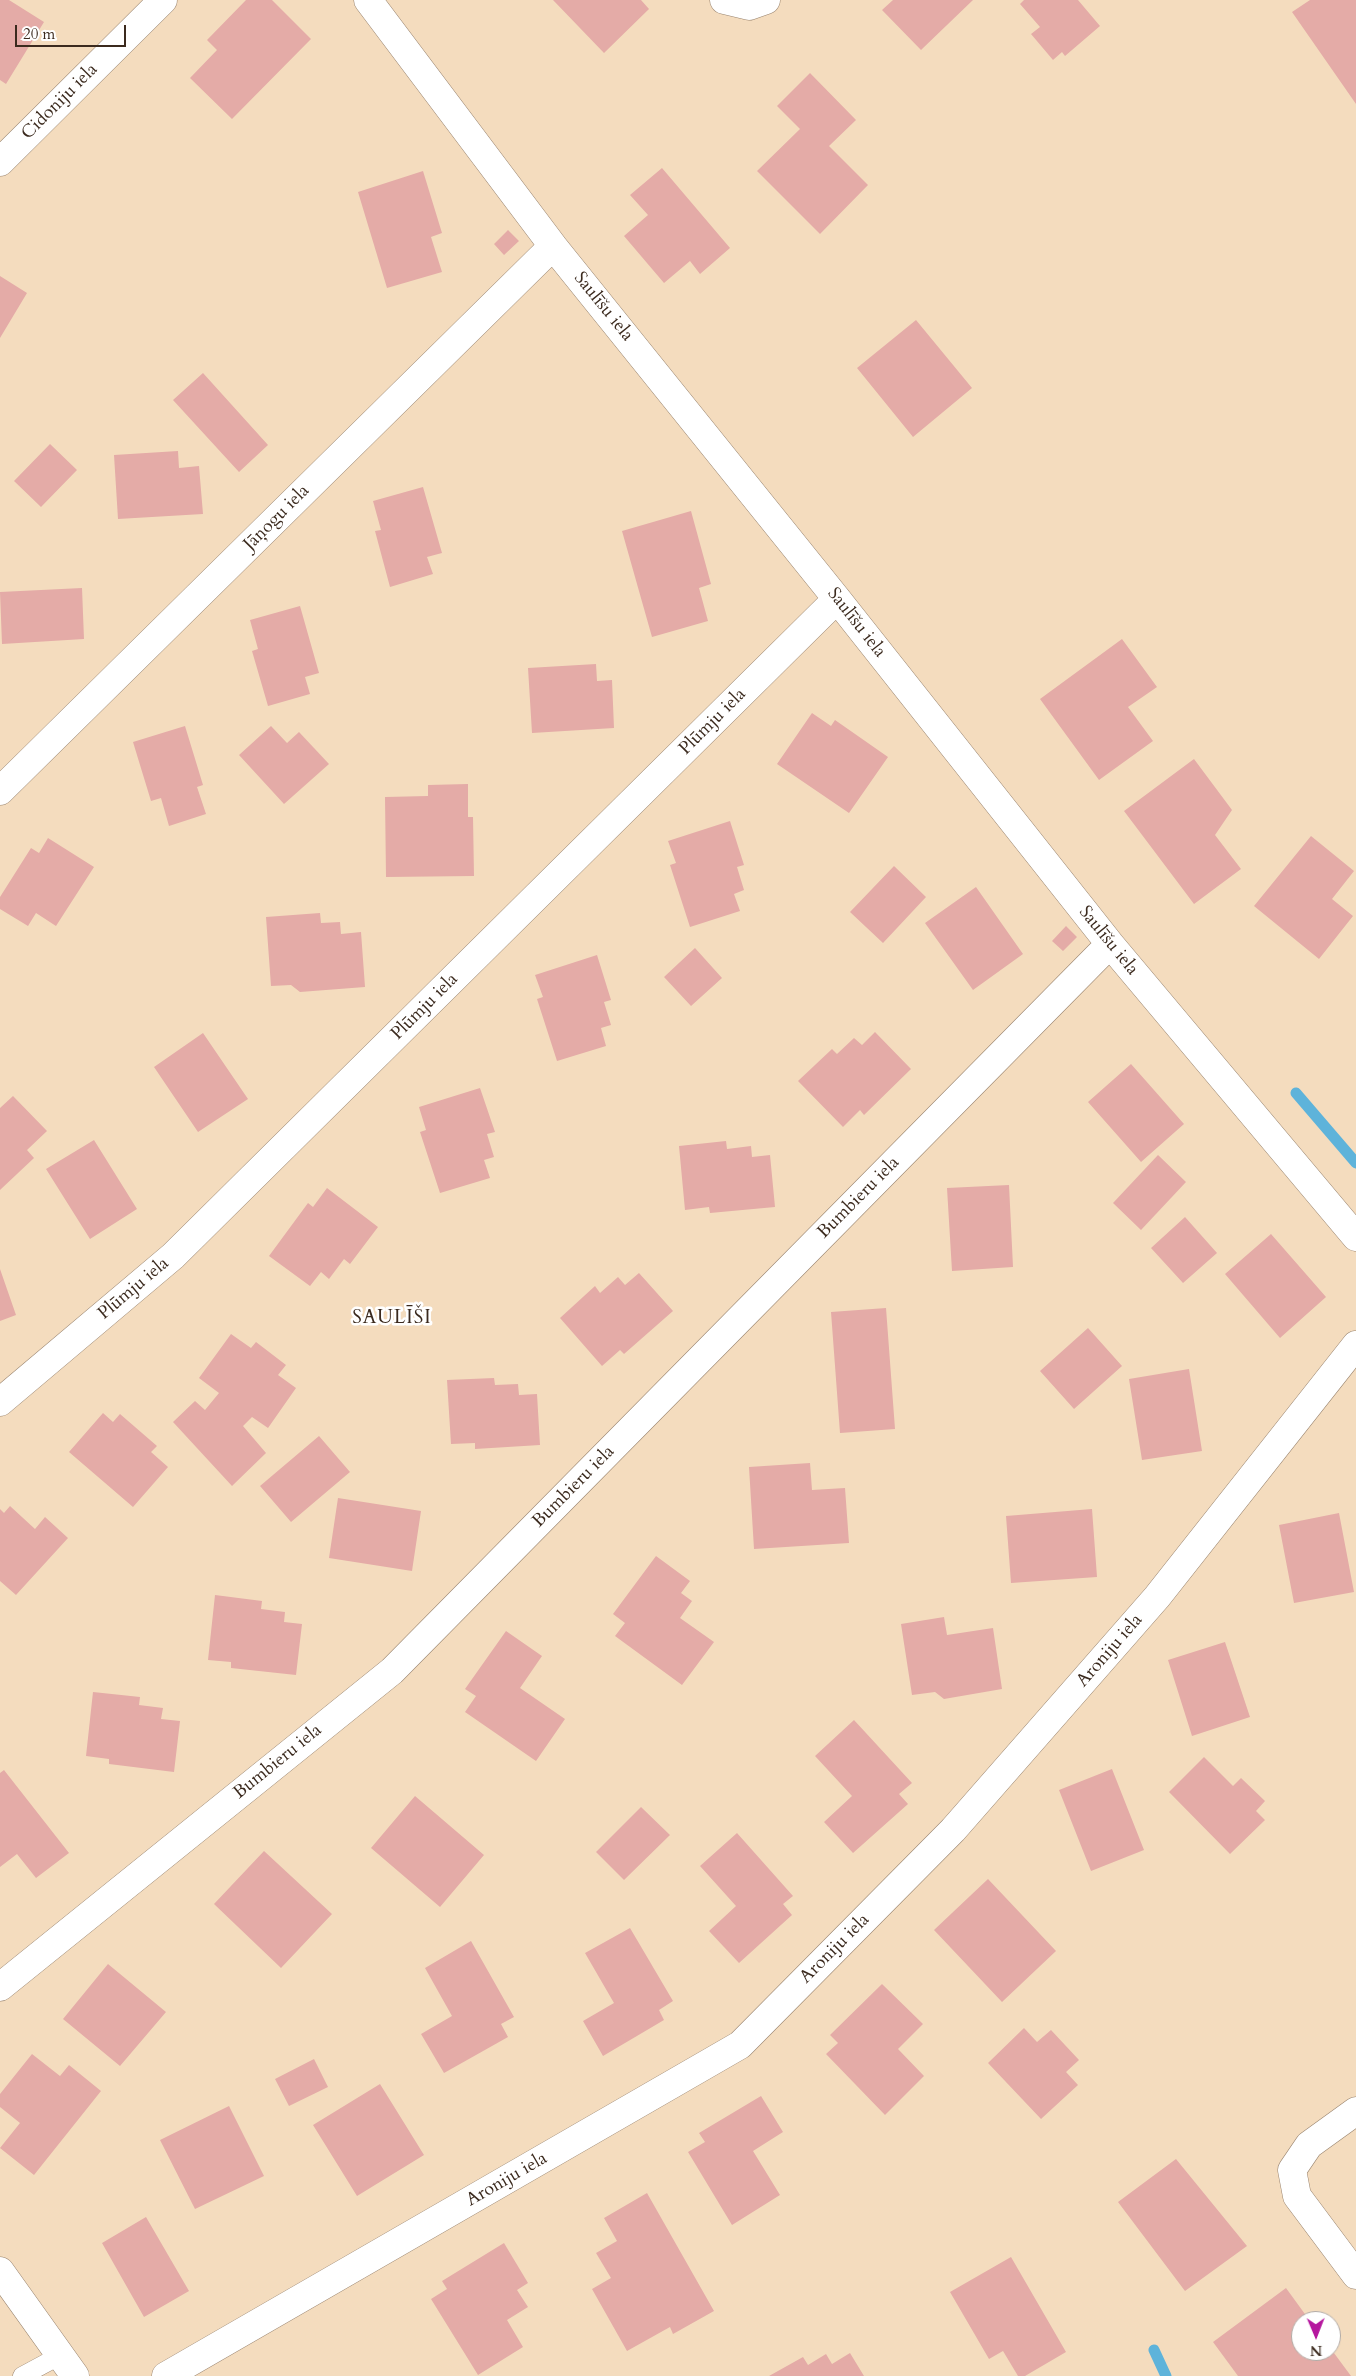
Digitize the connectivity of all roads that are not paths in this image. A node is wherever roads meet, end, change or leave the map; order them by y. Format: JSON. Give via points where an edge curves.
{"nodes":[{"id":1,"x":163,"y":0,"type":"edge"},
{"id":2,"x":368,"y":0,"type":"edge"},
{"id":3,"x":724,"y":0,"type":"edge"},
{"id":4,"x":766,"y":0,"type":"edge"},
{"id":5,"x":0,"y":162,"type":"edge"},
{"id":6,"x":553,"y":246,"type":"junction"},
{"id":7,"x":837,"y":599,"type":"junction"},
{"id":8,"x":0,"y":791,"type":"edge"},
{"id":9,"x":1110,"y":944,"type":"junction"},
{"id":10,"x":1356,"y":1237,"type":"edge"},
{"id":11,"x":1356,"y":1345,"type":"edge"},
{"id":12,"x":0,"y":1402,"type":"edge"},
{"id":13,"x":0,"y":1987,"type":"edge"},
{"id":14,"x":1356,"y":2111,"type":"edge"},
{"id":15,"x":0,"y":2271,"type":"edge"},
{"id":16,"x":1356,"y":2275,"type":"edge"},
{"id":17,"x":68,"y":2366,"type":"edge"},
{"id":18,"x":22,"y":2376,"type":"edge"},
{"id":19,"x":166,"y":2376,"type":"edge"}],
"edges":[{"from":1,"to":5,"type":"street","name":"Cidoniju iela"},
{"from":2,"to":6,"type":"street","name":"Saulīšu iela"},
{"from":3,"to":4,"type":"street","via":[[749,6]]},
{"from":6,"to":7,"type":"street","name":"Saulīšu iela"},
{"from":6,"to":8,"type":"street","name":"Jāņogu iela"},
{"from":7,"to":9,"type":"street","name":"Saulīšu iela"},
{"from":7,"to":12,"type":"street","name":"Plūmju iela","via":[[173,1256]]},
{"from":9,"to":10,"type":"street","name":"Saulīšu iela"},
{"from":9,"to":13,"type":"street","name":"Bumbieru iela","via":[[392,1671]]},
{"from":11,"to":19,"type":"street","name":"Aroniju iela","via":[[1157,1597],[953,1830],[740,2045]]},
{"from":14,"to":16,"type":"street","via":[[1309,2145],[1292,2170],[1297,2196]]},
{"from":15,"to":17,"type":"street"},
{"from":17,"to":18,"type":"lane"}]}
